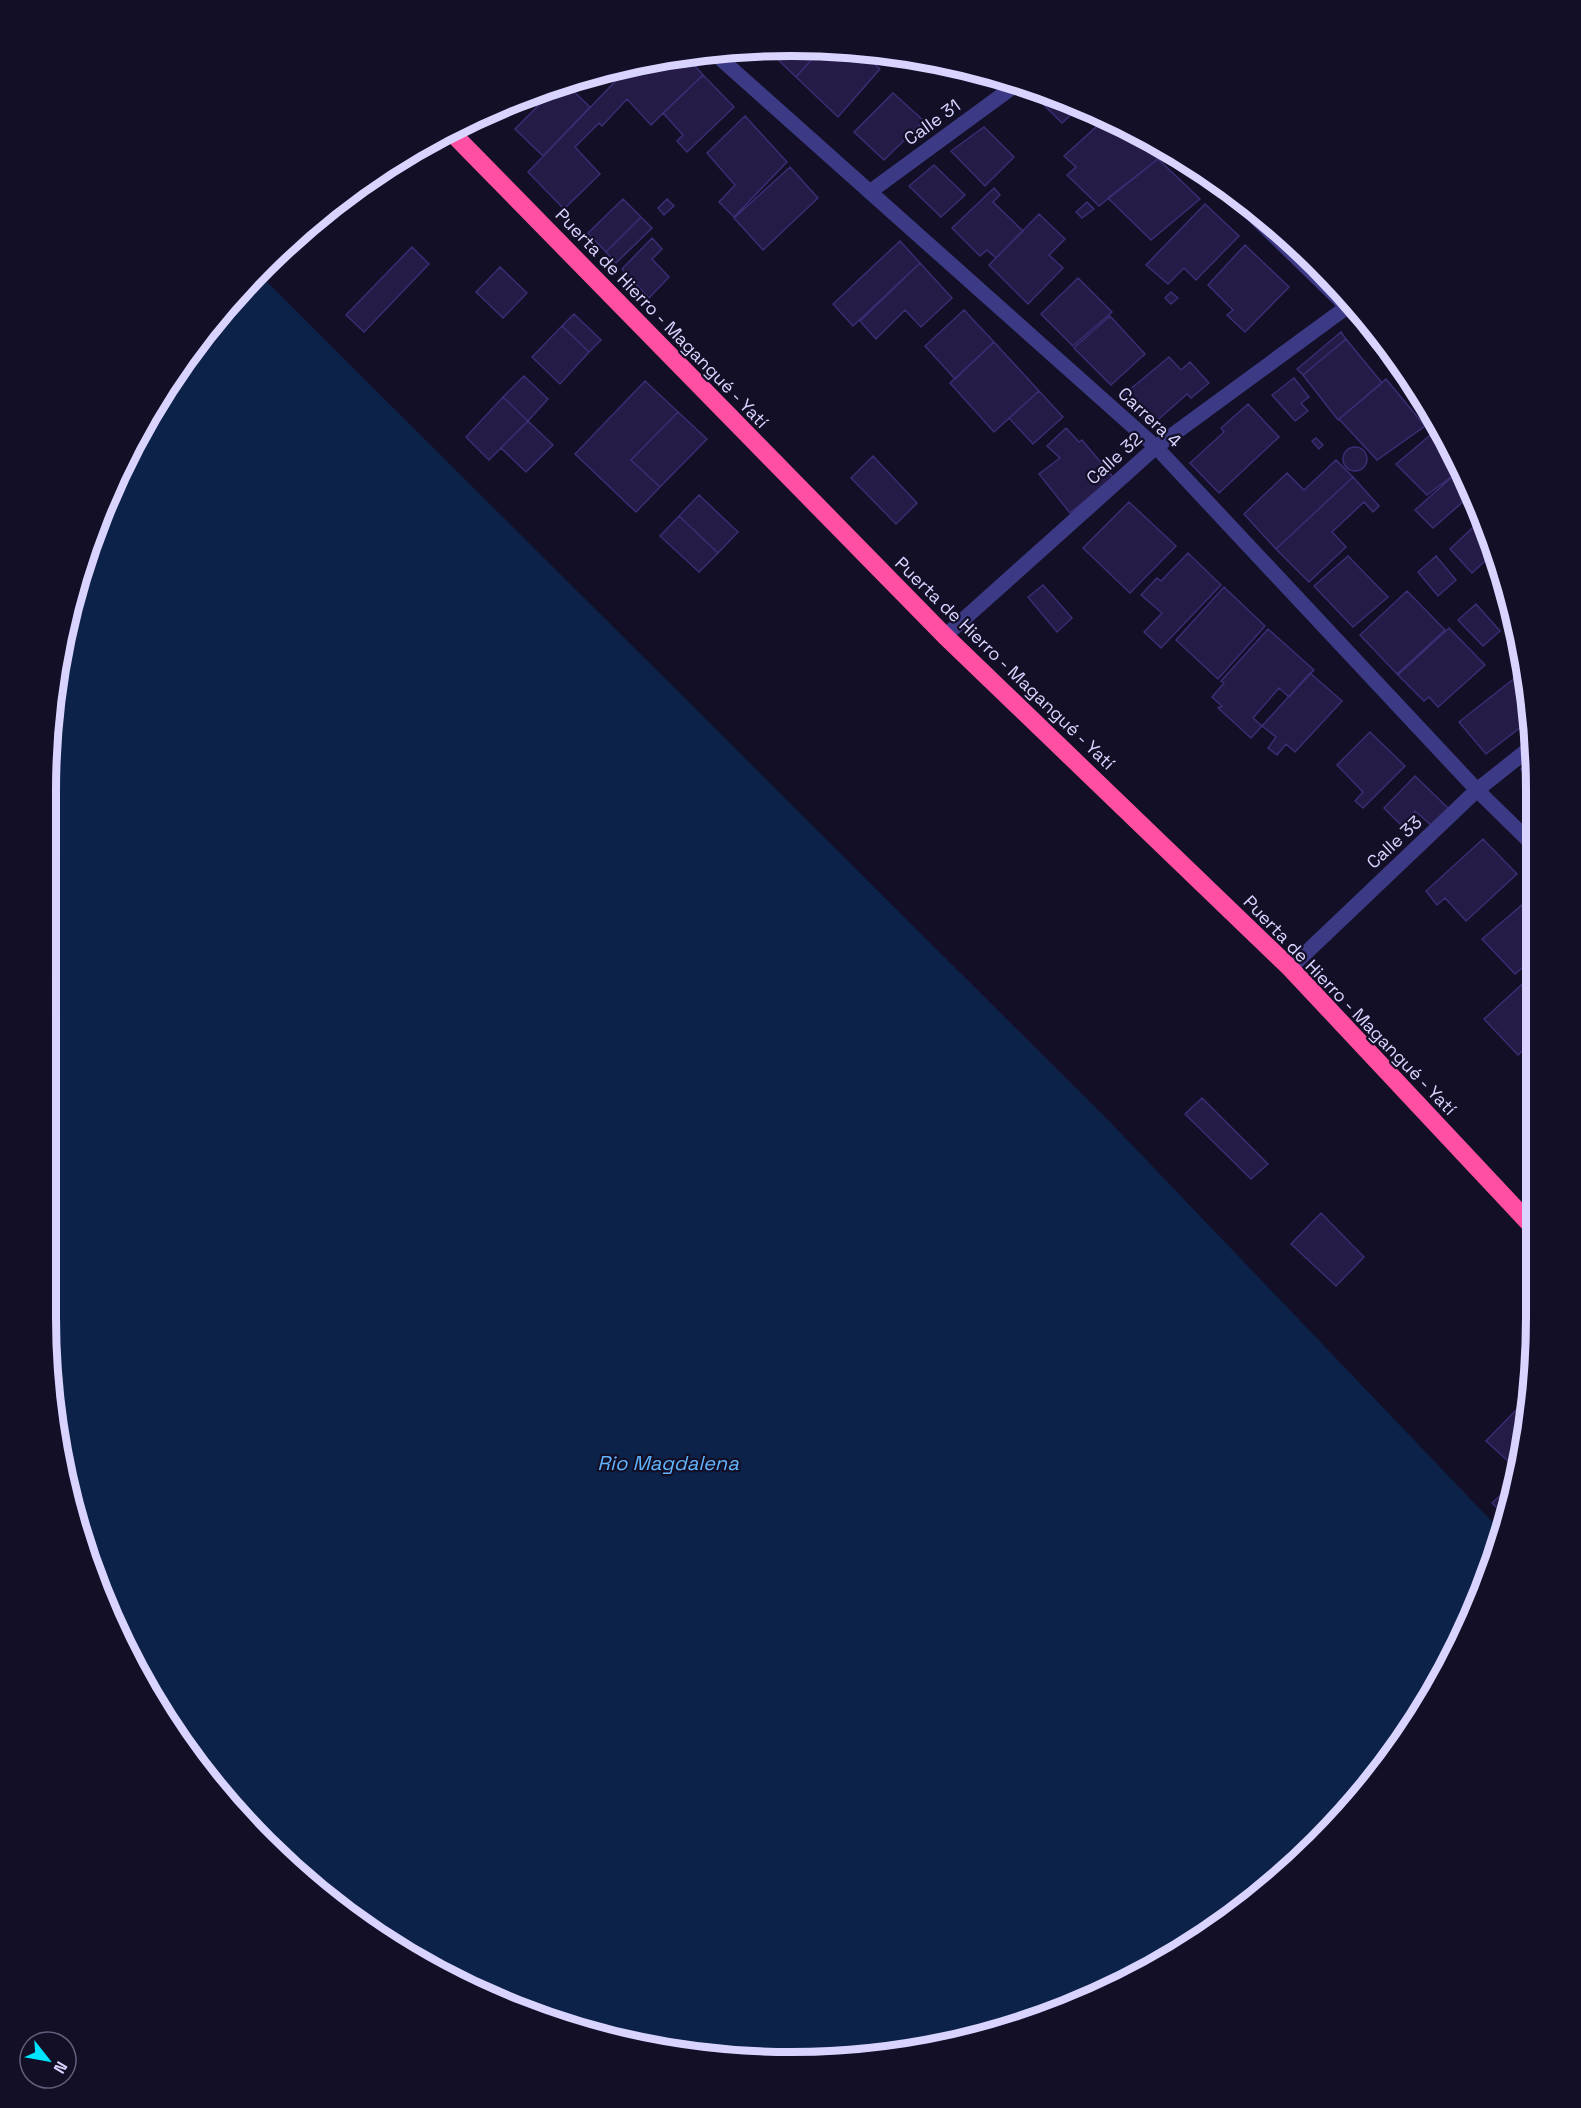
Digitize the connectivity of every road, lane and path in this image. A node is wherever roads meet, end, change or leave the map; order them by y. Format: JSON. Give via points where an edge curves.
{"nodes":[{"id":1,"x":721,"y":59,"type":"edge"},
{"id":2,"x":1009,"y":90,"type":"edge"},
{"id":3,"x":455,"y":136,"type":"edge"},
{"id":4,"x":872,"y":191,"type":"junction"},
{"id":5,"x":1345,"y":309,"type":"edge"},
{"id":6,"x":1156,"y":447,"type":"junction"},
{"id":7,"x":945,"y":636,"type":"junction"},
{"id":8,"x":1524,"y":752,"type":"edge"},
{"id":9,"x":1477,"y":790,"type":"junction"},
{"id":10,"x":1526,"y":838,"type":"edge"},
{"id":11,"x":1290,"y":968,"type":"junction"},
{"id":12,"x":1526,"y":1220,"type":"edge"}],
"edges":[{"from":1,"to":4,"type":"street","name":"Carrera 4"},
{"from":2,"to":4,"type":"street","name":"Calle 31"},
{"from":3,"to":7,"type":"highway","name":"Puerta de Hierro - Magangué - Yatí"},
{"from":4,"to":6,"type":"street","name":"Carrera 4"},
{"from":5,"to":6,"type":"street","name":"Calle 32"},
{"from":6,"to":7,"type":"street","name":"Calle 32"},
{"from":6,"to":9,"type":"street","name":"Carrera 4"},
{"from":7,"to":11,"type":"highway","name":"Puerta de Hierro - Magangué - Yatí"},
{"from":8,"to":9,"type":"street","name":"Calle 33"},
{"from":9,"to":10,"type":"street","name":"Carrera 4"},
{"from":9,"to":11,"type":"street","name":"Calle 33"},
{"from":11,"to":12,"type":"highway","name":"Puerta de Hierro - Magangué - Yatí"}]}
